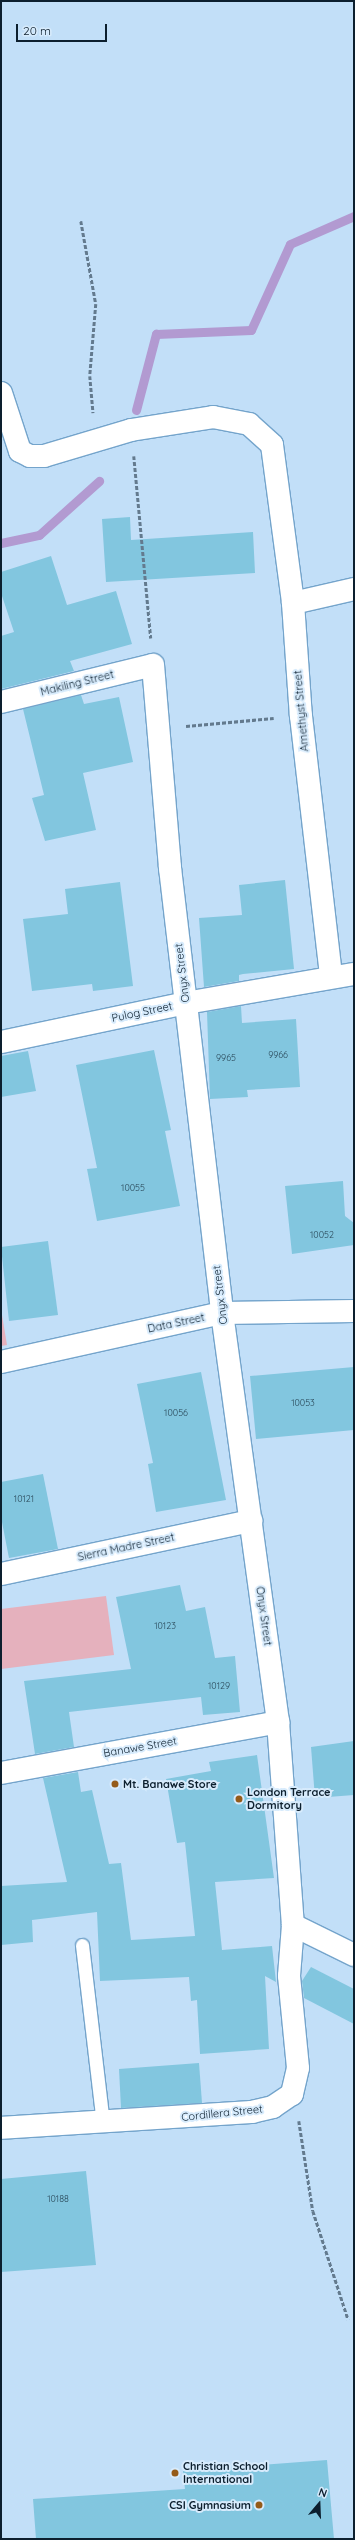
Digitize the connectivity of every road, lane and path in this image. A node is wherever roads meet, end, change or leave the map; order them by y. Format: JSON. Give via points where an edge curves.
{"nodes":[{"id":1,"x":81,"y":221,"type":"dead end"},
{"id":2,"x":1,"y":393,"type":"edge"},
{"id":3,"x":131,"y":430,"type":"junction"},
{"id":4,"x":95,"y":442,"type":"junction"},
{"id":5,"x":354,"y":589,"type":"edge"},
{"id":6,"x":293,"y":603,"type":"junction"},
{"id":7,"x":153,"y":665,"type":"junction"},
{"id":8,"x":1,"y":702,"type":"edge"},
{"id":9,"x":301,"y":716,"type":"junction"},
{"id":10,"x":156,"y":728,"type":"junction"},
{"id":11,"x":354,"y":974,"type":"edge"},
{"id":12,"x":331,"y":976,"type":"junction"},
{"id":13,"x":186,"y":1003,"type":"junction"},
{"id":14,"x":1,"y":1042,"type":"edge"},
{"id":15,"x":354,"y":1311,"type":"edge"},
{"id":16,"x":222,"y":1313,"type":"junction"},
{"id":17,"x":1,"y":1362,"type":"edge"},
{"id":18,"x":251,"y":1521,"type":"junction"},
{"id":19,"x":1,"y":1574,"type":"edge"},
{"id":20,"x":278,"y":1722,"type":"junction"},
{"id":21,"x":1,"y":1772,"type":"edge"},
{"id":22,"x":293,"y":1924,"type":"junction"},
{"id":23,"x":82,"y":1944,"type":"dead end"},
{"id":24,"x":354,"y":1955,"type":"edge"},
{"id":25,"x":292,"y":2094,"type":"junction"},
{"id":26,"x":103,"y":2124,"type":"junction"},
{"id":27,"x":1,"y":2128,"type":"edge"},
{"id":28,"x":348,"y":2319,"type":"dead end"}],
"edges":[{"from":1,"to":4,"type":"path","via":[[96,304],[90,376]]},
{"from":2,"to":4,"type":"street","via":[[20,451],[30,456]]},
{"from":3,"to":4,"type":"street"},
{"from":3,"to":6,"type":"street","name":"Amethyst Street","via":[[213,417],[249,424],[272,445]]},
{"from":3,"to":7,"type":"path"},
{"from":5,"to":6,"type":"street"},
{"from":6,"to":9,"type":"street","name":"Amethyst Street"},
{"from":7,"to":8,"type":"street","name":"Makiling Street"},
{"from":7,"to":10,"type":"street","name":"Onyx Street"},
{"from":9,"to":10,"type":"path"},
{"from":9,"to":12,"type":"street","name":"Amethyst Street"},
{"from":10,"to":13,"type":"street","name":"Onyx Street"},
{"from":11,"to":12,"type":"street","name":"Pulog Street"},
{"from":12,"to":13,"type":"street","name":"Pulog Street"},
{"from":13,"to":14,"type":"street","name":"Pulog Street"},
{"from":13,"to":16,"type":"street","name":"Onyx Street"},
{"from":15,"to":16,"type":"street","name":"Data Street"},
{"from":16,"to":17,"type":"street","name":"Data Street"},
{"from":16,"to":18,"type":"street","name":"Onyx Street"},
{"from":18,"to":19,"type":"street","name":"Sierra Madre Street"},
{"from":18,"to":20,"type":"street","name":"Onyx Street"},
{"from":20,"to":21,"type":"street","name":"Banawe Street"},
{"from":20,"to":22,"type":"street","name":"Onyx Street"},
{"from":22,"to":24,"type":"street"},
{"from":22,"to":25,"type":"street","via":[[289,1976],[298,2068]]},
{"from":23,"to":26,"type":"lane"},
{"from":25,"to":26,"type":"street","name":"Cordillera Street","via":[[273,2107],[252,2112]]},
{"from":25,"to":28,"type":"path","via":[[301,2132],[313,2211]]},
{"from":26,"to":27,"type":"street","name":"Cordillera Street"}]}
